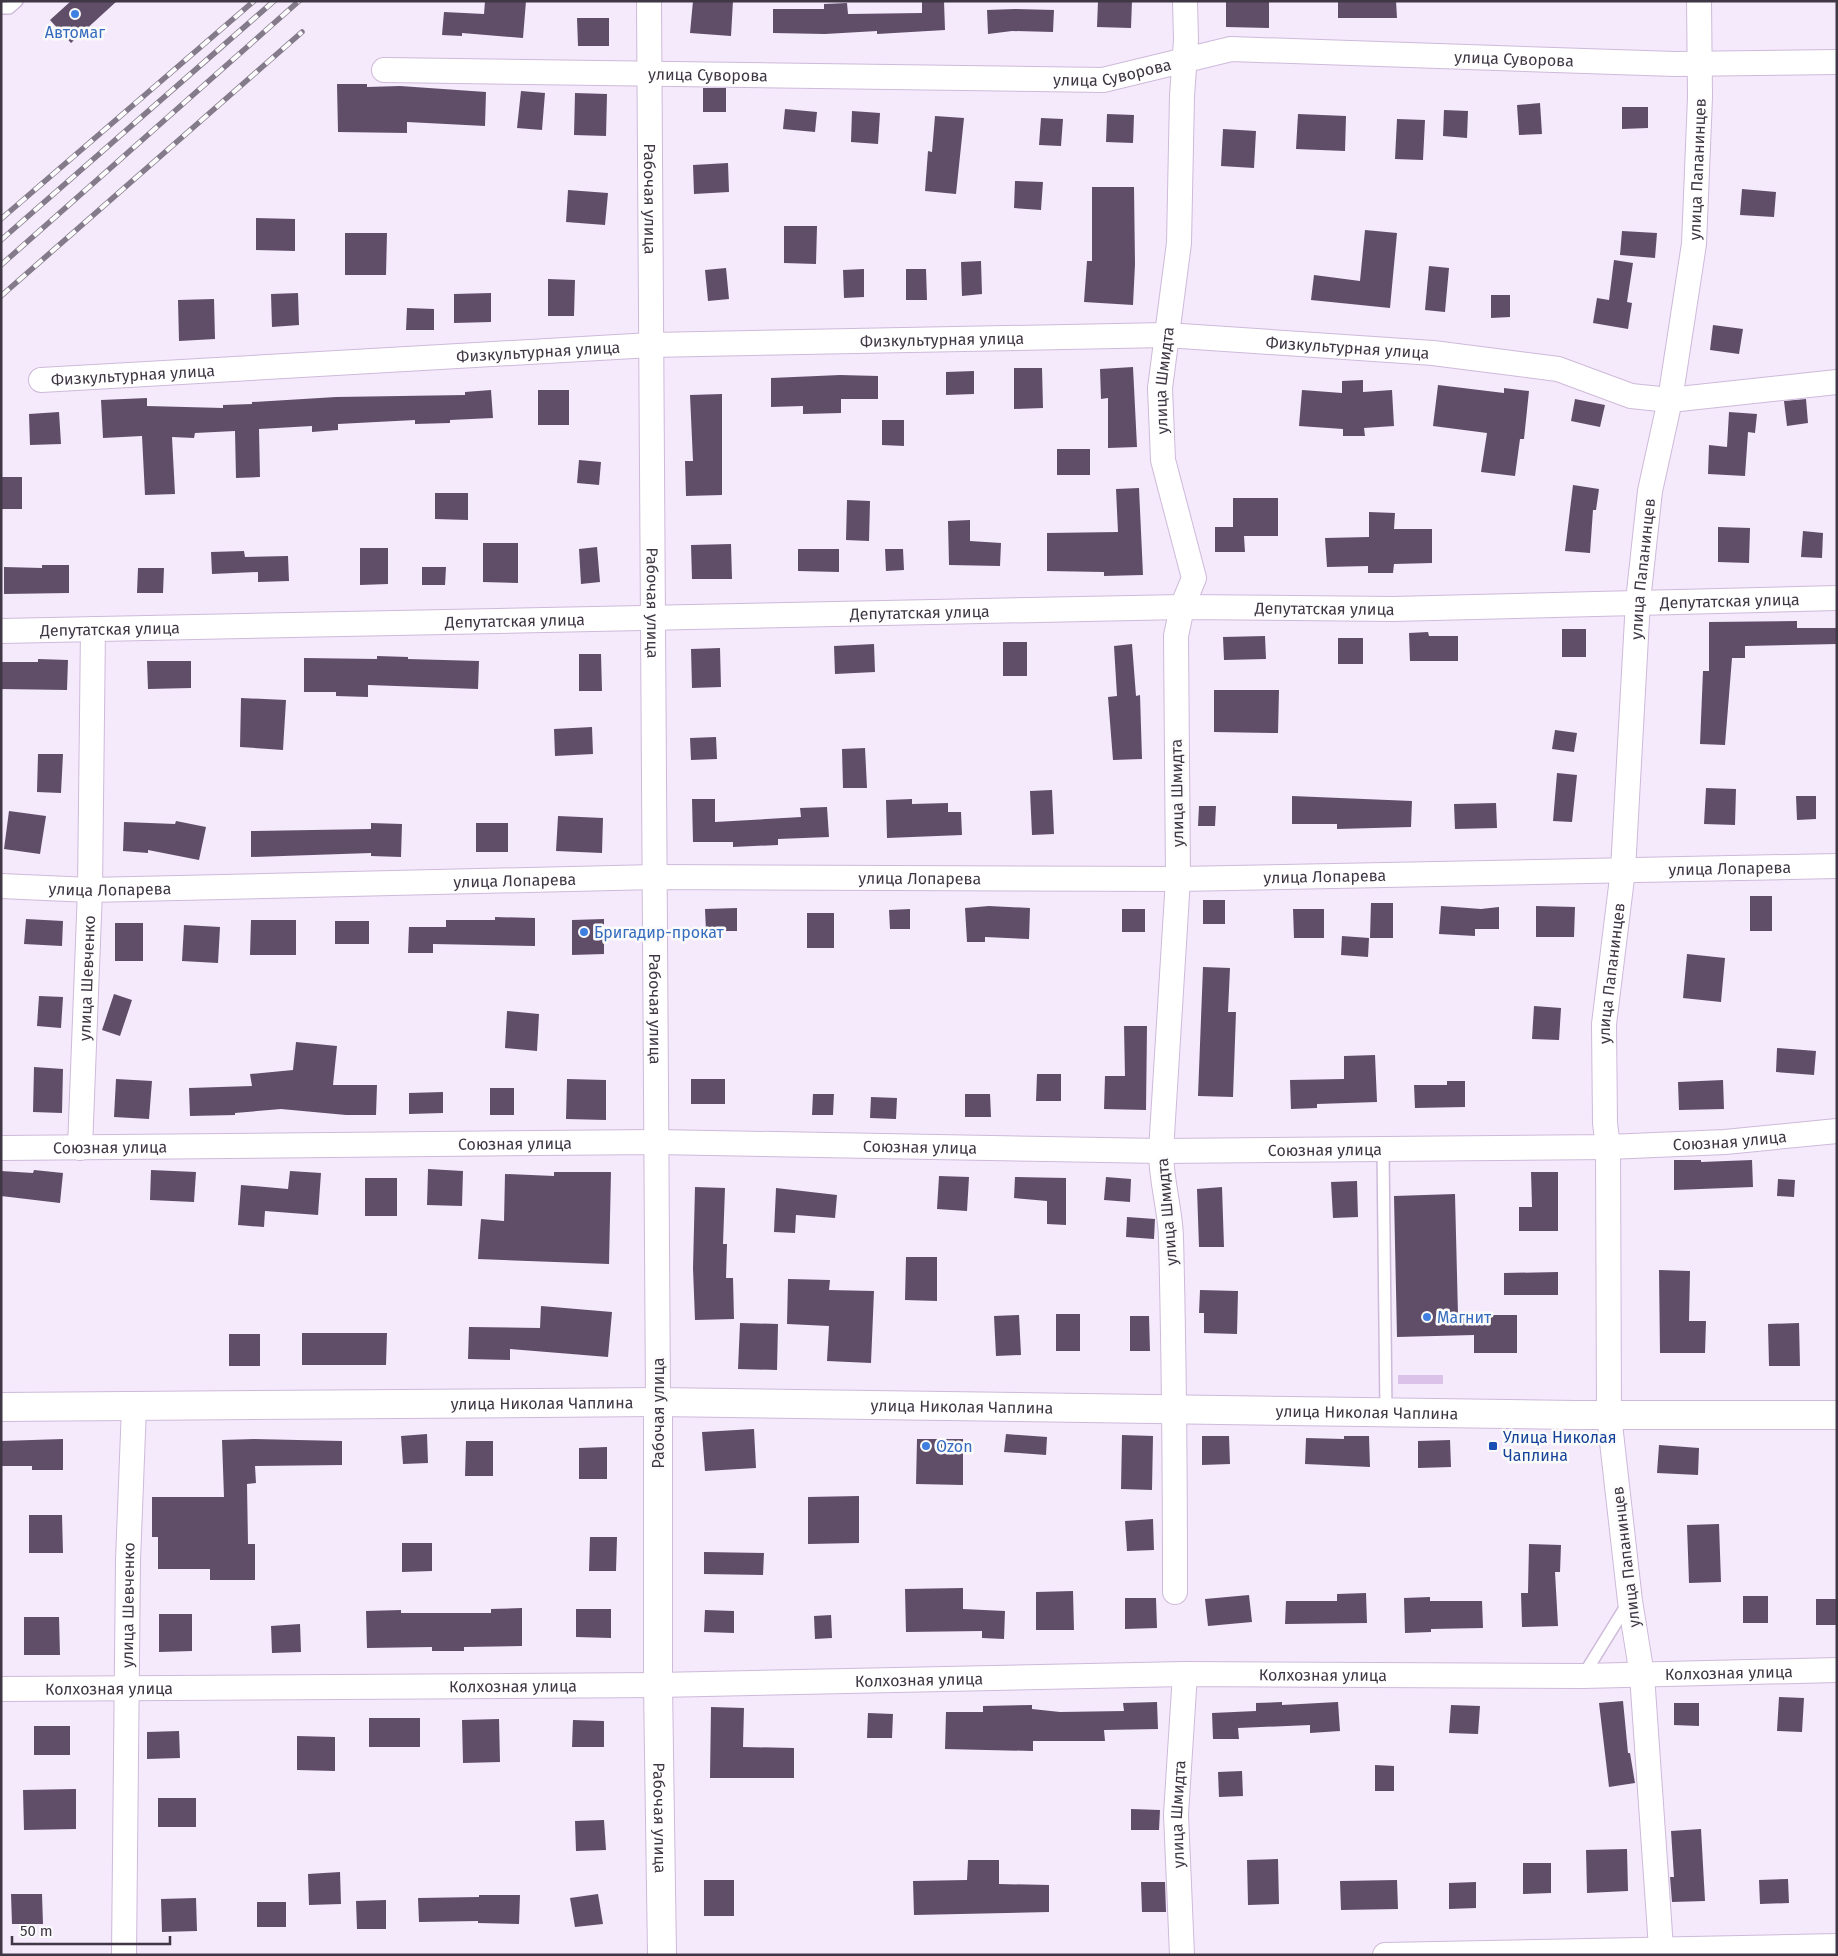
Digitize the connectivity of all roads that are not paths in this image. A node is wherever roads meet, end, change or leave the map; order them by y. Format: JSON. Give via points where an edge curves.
{"nodes":[{"id":1,"x":649,"y":1,"type":"edge"},
{"id":2,"x":1184,"y":1,"type":"edge"},
{"id":3,"x":1699,"y":1,"type":"edge"},
{"id":4,"x":1185,"y":58,"type":"junction"},
{"id":5,"x":1837,"y":62,"type":"edge"},
{"id":6,"x":1700,"y":64,"type":"junction"},
{"id":7,"x":384,"y":70,"type":"dead end"},
{"id":8,"x":650,"y":72,"type":"junction"},
{"id":9,"x":1166,"y":335,"type":"junction"},
{"id":10,"x":651,"y":346,"type":"junction"},
{"id":11,"x":41,"y":380,"type":"dead end"},
{"id":12,"x":1837,"y":382,"type":"edge"},
{"id":13,"x":1670,"y":400,"type":"junction"},
{"id":14,"x":1837,"y":598,"type":"edge"},
{"id":15,"x":1638,"y":602,"type":"junction"},
{"id":16,"x":1182,"y":607,"type":"junction"},
{"id":17,"x":654,"y":619,"type":"junction"},
{"id":18,"x":93,"y":629,"type":"junction"},
{"id":19,"x":1,"y":631,"type":"edge"},
{"id":20,"x":1837,"y":866,"type":"edge"},
{"id":21,"x":1623,"y":870,"type":"junction"},
{"id":22,"x":655,"y":877,"type":"junction"},
{"id":23,"x":1178,"y":879,"type":"junction"},
{"id":24,"x":1,"y":886,"type":"edge"},
{"id":25,"x":90,"y":890,"type":"junction"},
{"id":26,"x":1837,"y":1131,"type":"edge"},
{"id":27,"x":656,"y":1142,"type":"junction"},
{"id":28,"x":1608,"y":1147,"type":"junction"},
{"id":29,"x":1,"y":1148,"type":"edge"},
{"id":30,"x":80,"y":1148,"type":"junction"},
{"id":31,"x":1383,"y":1149,"type":"junction"},
{"id":32,"x":1161,"y":1151,"type":"junction"},
{"id":33,"x":1,"y":1392,"type":"edge"},
{"id":34,"x":658,"y":1402,"type":"junction"},
{"id":35,"x":89,"y":1406,"type":"junction"},
{"id":36,"x":134,"y":1406,"type":"junction"},
{"id":37,"x":1,"y":1408,"type":"edge"},
{"id":38,"x":1175,"y":1410,"type":"junction"},
{"id":39,"x":1386,"y":1413,"type":"junction"},
{"id":40,"x":1837,"y":1415,"type":"edge"},
{"id":41,"x":1609,"y":1416,"type":"junction"},
{"id":42,"x":1175,"y":1592,"type":"dead end"},
{"id":43,"x":1630,"y":1601,"type":"junction"},
{"id":44,"x":1837,"y":1670,"type":"edge"},
{"id":45,"x":1185,"y":1674,"type":"junction"},
{"id":46,"x":1642,"y":1675,"type":"junction"},
{"id":47,"x":1583,"y":1676,"type":"junction"},
{"id":48,"x":658,"y":1685,"type":"junction"},
{"id":49,"x":127,"y":1687,"type":"junction"},
{"id":50,"x":1,"y":1689,"type":"edge"},
{"id":51,"x":1837,"y":1946,"type":"edge"},
{"id":52,"x":1661,"y":1948,"type":"junction"},
{"id":53,"x":1720,"y":1951,"type":"edge"},
{"id":54,"x":124,"y":1955,"type":"edge"},
{"id":55,"x":662,"y":1955,"type":"edge"},
{"id":56,"x":1182,"y":1955,"type":"edge"},
{"id":57,"x":1385,"y":1955,"type":"edge"}],
"edges":[{"from":1,"to":8,"type":"street","name":"Рабочая улица"},
{"from":2,"to":4,"type":"street","name":"улица Шмидта"},
{"from":3,"to":6,"type":"street","name":"улица Папанинцев"},
{"from":4,"to":6,"type":"street","name":"улица Суворова","via":[[1231,49]]},
{"from":4,"to":8,"type":"street","name":"улица Суворова","via":[[1103,80]]},
{"from":4,"to":9,"type":"street","name":"улица Шмидта","via":[[1179,243]]},
{"from":5,"to":6,"type":"street","name":"улица Суворова"},
{"from":6,"to":13,"type":"street","name":"улица Папанинцев","via":[[1694,244]]},
{"from":7,"to":8,"type":"street","name":"улица Суворова"},
{"from":8,"to":10,"type":"street","name":"Рабочая улица"},
{"from":9,"to":10,"type":"street","name":"Физкультурная улица"},
{"from":9,"to":13,"type":"street","name":"Физкультурная улица","via":[[1433,353],[1558,369],[1631,396]]},
{"from":9,"to":16,"type":"street","name":"улица Шмидта","via":[[1160,388],[1164,460],[1194,578]]},
{"from":10,"to":11,"type":"street","name":"Физкультурная улица"},
{"from":10,"to":17,"type":"street","name":"Рабочая улица"},
{"from":12,"to":13,"type":"street","name":"Физкультурная улица"},
{"from":13,"to":15,"type":"street","name":"улица Папанинцев","via":[[1650,491]]},
{"from":14,"to":15,"type":"street","name":"Депутатская улица"},
{"from":15,"to":16,"type":"street","name":"Депутатская улица","via":[[1393,609]]},
{"from":15,"to":21,"type":"street","name":"улица Папанинцев"},
{"from":16,"to":17,"type":"street","name":"Депутатская улица"},
{"from":16,"to":23,"type":"street","name":"улица Шмидта","via":[[1176,636]]},
{"from":17,"to":18,"type":"street","name":"Депутатская улица"},
{"from":17,"to":22,"type":"street","name":"Рабочая улица"},
{"from":18,"to":19,"type":"street","name":"Депутатская улица"},
{"from":18,"to":25,"type":"street","name":"улица Шевченко"},
{"from":20,"to":21,"type":"street","name":"улица Лопарева"},
{"from":21,"to":23,"type":"street","name":"улица Лопарева"},
{"from":21,"to":28,"type":"street","name":"улица Папанинцев","via":[[1604,1024]]},
{"from":22,"to":23,"type":"street","name":"улица Лопарева"},
{"from":22,"to":25,"type":"street","name":"улица Лопарева"},
{"from":22,"to":27,"type":"street","name":"Рабочая улица"},
{"from":23,"to":32,"type":"street","name":"улица Шмидта"},
{"from":24,"to":25,"type":"street","name":"улица Лопарева"},
{"from":25,"to":30,"type":"street","name":"улица Шевченко"},
{"from":26,"to":28,"type":"street","name":"Союзная улица","via":[[1725,1142]]},
{"from":27,"to":30,"type":"street","name":"Союзная улица"},
{"from":27,"to":32,"type":"street","name":"Союзная улица"},
{"from":27,"to":34,"type":"street","name":"Рабочая улица"},
{"from":28,"to":31,"type":"street","name":"Союзная улица"},
{"from":28,"to":41,"type":"street","name":"улица Папанинцев"},
{"from":29,"to":30,"type":"street","name":"Союзная улица"},
{"from":31,"to":32,"type":"street","name":"Союзная улица"},
{"from":31,"to":39,"type":"lane"},
{"from":32,"to":38,"type":"street","name":"улица Шмидта","via":[[1161,1176],[1170,1217]]},
{"from":33,"to":35,"type":"street"},
{"from":34,"to":36,"type":"street","name":"улица Николая Чаплина"},
{"from":34,"to":38,"type":"street","name":"улица Николая Чаплина"},
{"from":34,"to":48,"type":"street","name":"Рабочая улица"},
{"from":35,"to":36,"type":"street","name":"улица Николая Чаплина"},
{"from":35,"to":37,"type":"street"},
{"from":36,"to":49,"type":"street","name":"улица Шевченко"},
{"from":38,"to":39,"type":"street","name":"улица Николая Чаплина"},
{"from":38,"to":42,"type":"street","name":"улица Шмидта"},
{"from":39,"to":41,"type":"street","name":"улица Николая Чаплина"},
{"from":40,"to":41,"type":"street","name":"улица Николая Чаплина"},
{"from":41,"to":43,"type":"street","name":"улица Папанинцев"},
{"from":43,"to":46,"type":"street","name":"улица Папанинцев"},
{"from":43,"to":47,"type":"lane"},
{"from":44,"to":46,"type":"street","name":"Колхозная улица"},
{"from":45,"to":47,"type":"street","name":"Колхозная улица"},
{"from":45,"to":48,"type":"street","name":"Колхозная улица"},
{"from":45,"to":56,"type":"street","name":"улица Шмидта","via":[[1176,1814]]},
{"from":46,"to":47,"type":"street","name":"Колхозная улица"},
{"from":46,"to":52,"type":"street","name":"улица Папанинцев"},
{"from":48,"to":49,"type":"street","name":"Колхозная улица"},
{"from":48,"to":55,"type":"street","name":"Рабочая улица"},
{"from":49,"to":50,"type":"street","name":"Колхозная улица"},
{"from":49,"to":54,"type":"street","name":"улица Шевченко"},
{"from":51,"to":53,"type":"street"},
{"from":52,"to":53,"type":"street"},
{"from":52,"to":57,"type":"street"}]}
